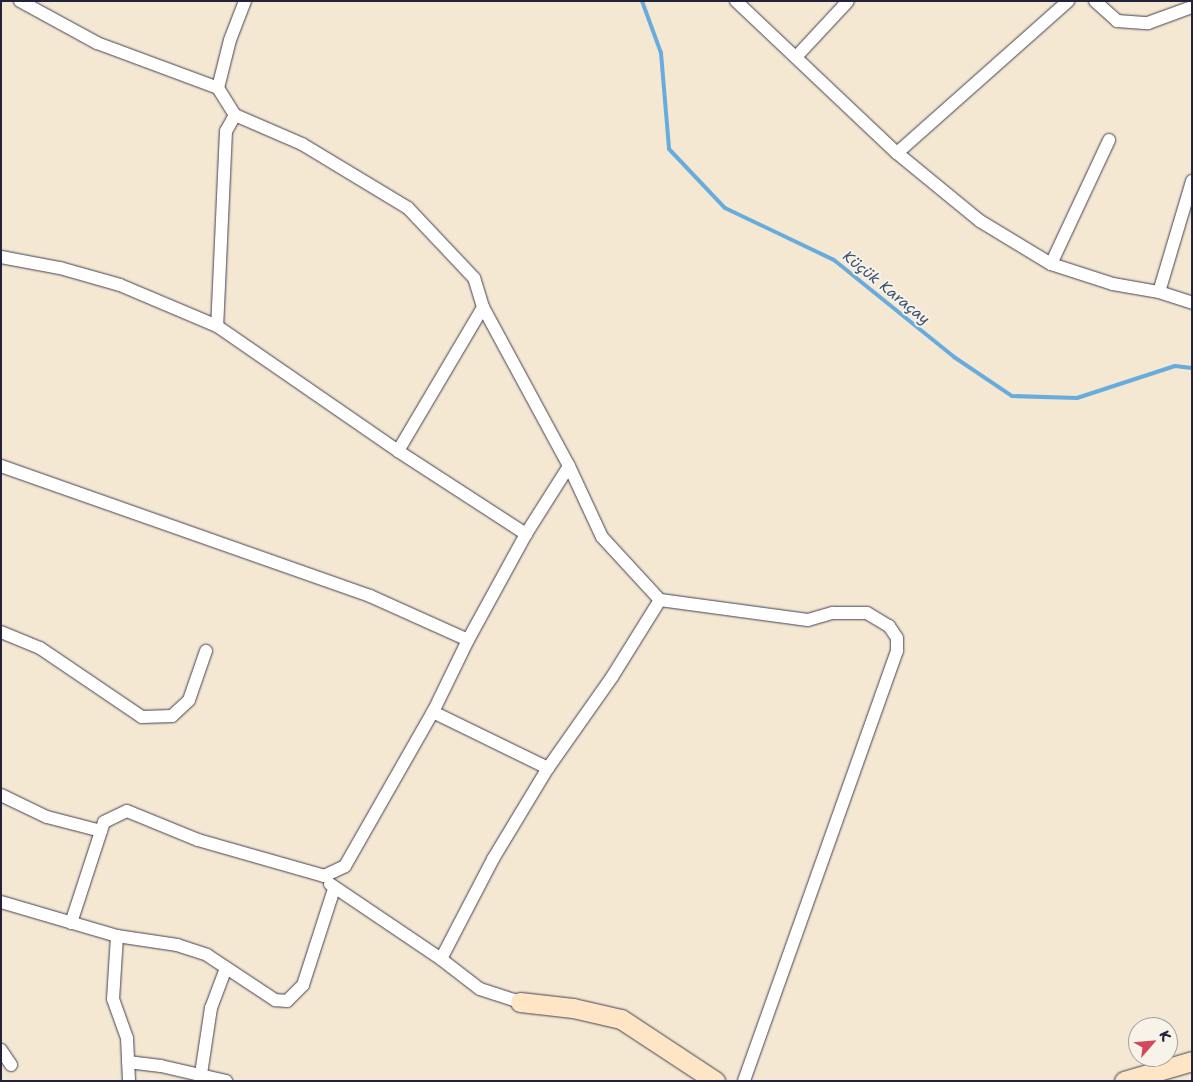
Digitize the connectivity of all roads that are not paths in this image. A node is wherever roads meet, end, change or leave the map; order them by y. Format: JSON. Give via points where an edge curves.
{"nodes":[{"id":1,"x":20,"y":1,"type":"edge"},
{"id":2,"x":245,"y":1,"type":"edge"},
{"id":3,"x":736,"y":1,"type":"edge"},
{"id":4,"x":848,"y":1,"type":"edge"},
{"id":5,"x":1068,"y":1,"type":"edge"},
{"id":6,"x":1095,"y":1,"type":"edge"},
{"id":7,"x":1192,"y":7,"type":"edge"},
{"id":8,"x":796,"y":57,"type":"junction"},
{"id":9,"x":218,"y":88,"type":"junction"},
{"id":10,"x":235,"y":115,"type":"junction"},
{"id":11,"x":1109,"y":140,"type":"dead end"},
{"id":12,"x":897,"y":153,"type":"junction"},
{"id":13,"x":1192,"y":181,"type":"edge"},
{"id":14,"x":1,"y":258,"type":"edge"},
{"id":15,"x":1050,"y":264,"type":"junction"},
{"id":16,"x":1159,"y":292,"type":"junction"},
{"id":17,"x":1192,"y":303,"type":"edge"},
{"id":18,"x":483,"y":307,"type":"junction"},
{"id":19,"x":217,"y":326,"type":"junction"},
{"id":20,"x":398,"y":451,"type":"junction"},
{"id":21,"x":1,"y":466,"type":"edge"},
{"id":22,"x":569,"y":466,"type":"junction"},
{"id":23,"x":526,"y":534,"type":"junction"},
{"id":24,"x":660,"y":600,"type":"junction"},
{"id":25,"x":1,"y":632,"type":"edge"},
{"id":26,"x":468,"y":640,"type":"junction"},
{"id":27,"x":206,"y":651,"type":"dead end"},
{"id":28,"x":433,"y":712,"type":"junction"},
{"id":29,"x":548,"y":768,"type":"junction"},
{"id":30,"x":1,"y":796,"type":"edge"},
{"id":31,"x":100,"y":831,"type":"junction"},
{"id":32,"x":324,"y":876,"type":"junction"},
{"id":33,"x":334,"y":889,"type":"junction"},
{"id":34,"x":1,"y":902,"type":"edge"},
{"id":35,"x":71,"y":923,"type":"junction"},
{"id":36,"x":117,"y":936,"type":"junction"},
{"id":37,"x":441,"y":958,"type":"junction"},
{"id":38,"x":226,"y":968,"type":"junction"},
{"id":39,"x":520,"y":1002,"type":"joint"},
{"id":40,"x":1,"y":1050,"type":"edge"},
{"id":41,"x":1192,"y":1061,"type":"edge"},
{"id":42,"x":128,"y":1062,"type":"junction"},
{"id":43,"x":11,"y":1065,"type":"dead end"},
{"id":44,"x":201,"y":1074,"type":"junction"},
{"id":45,"x":129,"y":1081,"type":"edge"},
{"id":46,"x":226,"y":1081,"type":"edge"},
{"id":47,"x":715,"y":1081,"type":"edge"},
{"id":48,"x":744,"y":1081,"type":"edge"},
{"id":49,"x":1124,"y":1081,"type":"edge"}],
"edges":[{"from":1,"to":9,"type":"street","via":[[97,43]]},
{"from":2,"to":9,"type":"street","via":[[230,40]]},
{"from":3,"to":8,"type":"street"},
{"from":4,"to":8,"type":"street"},
{"from":5,"to":12,"type":"street"},
{"from":6,"to":7,"type":"street","via":[[1117,21],[1148,24]]},
{"from":8,"to":12,"type":"street"},
{"from":9,"to":10,"type":"street"},
{"from":10,"to":18,"type":"street","via":[[302,144],[408,208],[474,278]]},
{"from":10,"to":19,"type":"street","via":[[226,131]]},
{"from":11,"to":15,"type":"street"},
{"from":12,"to":15,"type":"street","via":[[980,221]]},
{"from":13,"to":16,"type":"street"},
{"from":14,"to":19,"type":"street","via":[[60,268],[120,285]]},
{"from":15,"to":16,"type":"street","via":[[1113,284]]},
{"from":16,"to":17,"type":"street"},
{"from":18,"to":20,"type":"street"},
{"from":18,"to":22,"type":"street"},
{"from":19,"to":20,"type":"street"},
{"from":20,"to":23,"type":"street"},
{"from":21,"to":26,"type":"street","via":[[370,596]]},
{"from":22,"to":23,"type":"street"},
{"from":22,"to":24,"type":"street","via":[[602,537]]},
{"from":23,"to":26,"type":"street"},
{"from":24,"to":29,"type":"street","via":[[612,677]]},
{"from":24,"to":48,"type":"street","via":[[808,620],[833,613],[867,613],[889,626],[897,638],[897,651]]},
{"from":25,"to":27,"type":"street","via":[[40,648],[142,717],[172,716],[189,700]]},
{"from":26,"to":28,"type":"street"},
{"from":28,"to":29,"type":"street"},
{"from":28,"to":32,"type":"street","via":[[345,866]]},
{"from":29,"to":37,"type":"street","via":[[493,859]]},
{"from":30,"to":31,"type":"street","via":[[47,816]]},
{"from":31,"to":32,"type":"street","via":[[104,822],[127,811],[198,840]]},
{"from":31,"to":35,"type":"street"},
{"from":32,"to":33,"type":"street"},
{"from":33,"to":37,"type":"street"},
{"from":33,"to":38,"type":"street","via":[[302,985],[287,1001],[275,1000]]},
{"from":34,"to":35,"type":"street"},
{"from":35,"to":36,"type":"street"},
{"from":36,"to":38,"type":"street","via":[[178,945],[207,955]]},
{"from":36,"to":42,"type":"street","via":[[113,999],[127,1038]]},
{"from":37,"to":39,"type":"street","via":[[480,989]]},
{"from":38,"to":44,"type":"street","via":[[211,1008]]},
{"from":39,"to":47,"type":"street","via":[[573,1008],[621,1019]]},
{"from":40,"to":43,"type":"street"},
{"from":41,"to":49,"type":"street"},
{"from":42,"to":44,"type":"street"},
{"from":42,"to":45,"type":"street"},
{"from":44,"to":46,"type":"street"}]}
